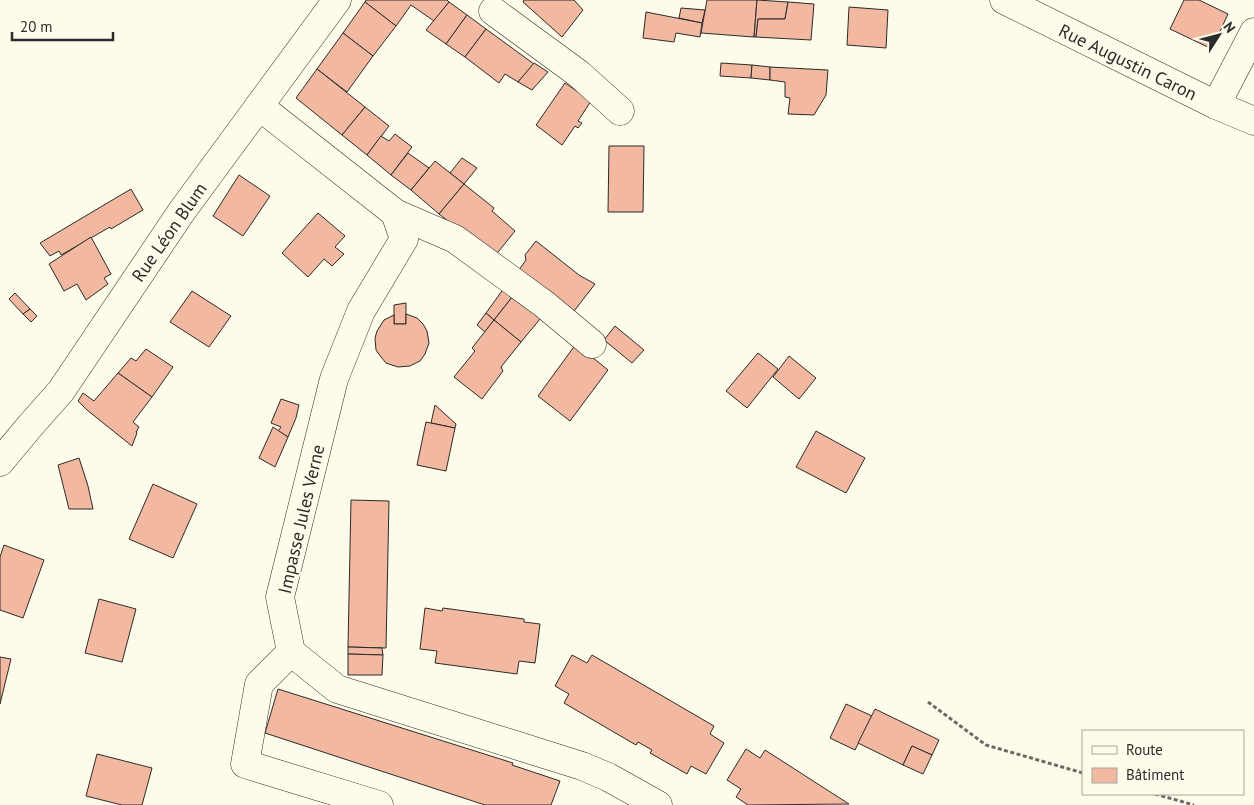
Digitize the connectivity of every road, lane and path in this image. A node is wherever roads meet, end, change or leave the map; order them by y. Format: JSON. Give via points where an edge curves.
{"nodes":[{"id":1,"x":337,"y":0,"type":"edge"},
{"id":2,"x":1004,"y":0,"type":"edge"},
{"id":3,"x":491,"y":4,"type":"edge"},
{"id":4,"x":1254,"y":32,"type":"edge"},
{"id":5,"x":1216,"y":105,"type":"junction"},
{"id":6,"x":259,"y":106,"type":"junction"},
{"id":7,"x":620,"y":111,"type":"dead end"},
{"id":8,"x":1254,"y":122,"type":"edge"},
{"id":9,"x":396,"y":212,"type":"junction"},
{"id":10,"x":592,"y":344,"type":"dead end"},
{"id":11,"x":0,"y":462,"type":"edge"},
{"id":12,"x":291,"y":652,"type":"junction"},
{"id":13,"x":928,"y":702,"type":"dead end"},
{"id":14,"x":1082,"y":773,"type":"edge"},
{"id":15,"x":1159,"y":795,"type":"edge"},
{"id":16,"x":379,"y":805,"type":"edge"},
{"id":17,"x":658,"y":805,"type":"edge"},
{"id":18,"x":1194,"y":805,"type":"edge"}],
"edges":[{"from":1,"to":6,"type":"street","name":"Rue Léon Blum"},
{"from":2,"to":5,"type":"street","name":"Rue Augustin Caron"},
{"from":3,"to":7,"type":"street"},
{"from":4,"to":5,"type":"street"},
{"from":5,"to":8,"type":"street","name":"Rue Augustin Caron"},
{"from":6,"to":9,"type":"street"},
{"from":6,"to":11,"type":"street","name":"Rue Léon Blum","via":[[182,211],[61,392]]},
{"from":9,"to":10,"type":"street","via":[[455,239],[544,304]]},
{"from":9,"to":12,"type":"street","name":"Impasse Jules Verne","via":[[404,240],[361,311],[334,379],[280,597]]},
{"from":12,"to":16,"type":"street","via":[[259,684],[246,764]]},
{"from":12,"to":17,"type":"street","via":[[337,690],[582,766]]},
{"from":13,"to":14,"type":"path","via":[[986,745]]},
{"from":15,"to":18,"type":"path"}]}
